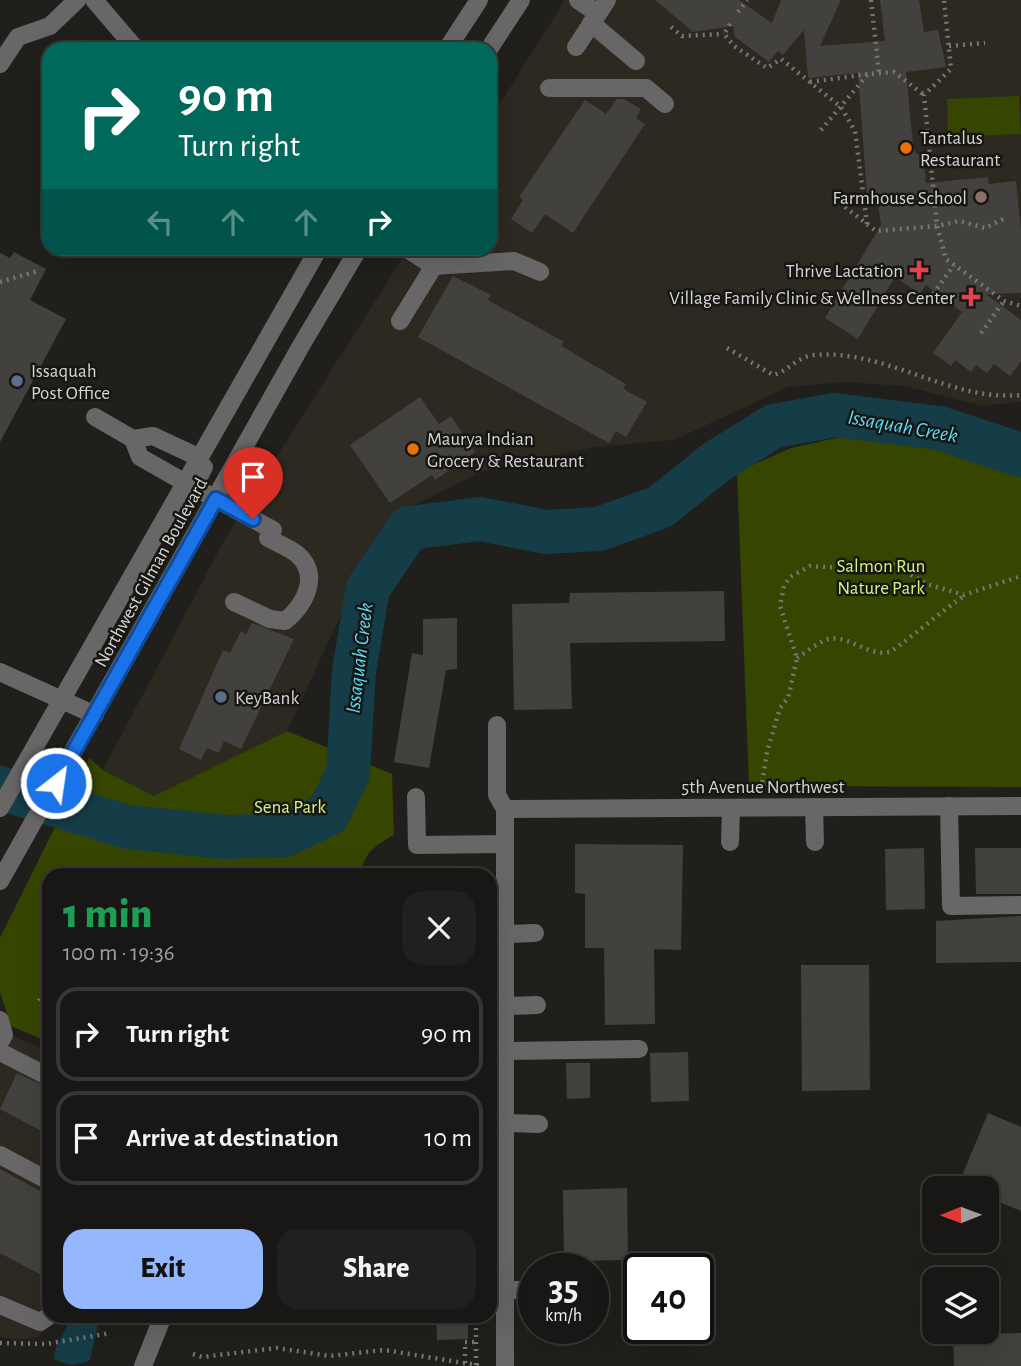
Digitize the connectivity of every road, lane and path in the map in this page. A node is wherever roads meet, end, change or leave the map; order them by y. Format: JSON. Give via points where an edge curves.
{"nodes":[{"id":1,"x":77,"y":0,"type":"edge"},
{"id":2,"x":94,"y":0,"type":"edge"},
{"id":3,"x":479,"y":0,"type":"edge"},
{"id":4,"x":521,"y":0,"type":"edge"},
{"id":5,"x":578,"y":0,"type":"edge"},
{"id":6,"x":747,"y":0,"type":"edge"},
{"id":7,"x":871,"y":0,"type":"edge"},
{"id":8,"x":944,"y":0,"type":"edge"},
{"id":9,"x":598,"y":12,"type":"edge"},
{"id":10,"x":738,"y":12,"type":"dead end"},
{"id":11,"x":730,"y":24,"type":"dead end"},
{"id":12,"x":671,"y":26,"type":"dead end"},
{"id":13,"x":724,"y":34,"type":"junction"},
{"id":14,"x":130,"y":42,"type":"edge"},
{"id":15,"x":452,"y":42,"type":"edge"},
{"id":16,"x":494,"y":42,"type":"edge"},
{"id":17,"x":985,"y":43,"type":"dead end"},
{"id":18,"x":576,"y":47,"type":"dead end"},
{"id":19,"x":948,"y":47,"type":"junction"},
{"id":20,"x":636,"y":61,"type":"dead end"},
{"id":21,"x":0,"y":64,"type":"edge"},
{"id":22,"x":879,"y":73,"type":"junction"},
{"id":23,"x":868,"y":74,"type":"junction"},
{"id":24,"x":810,"y":83,"type":"junction"},
{"id":25,"x":549,"y":89,"type":"dead end"},
{"id":26,"x":924,"y":95,"type":"junction"},
{"id":27,"x":665,"y":104,"type":"dead end"},
{"id":28,"x":841,"y":107,"type":"junction"},
{"id":29,"x":821,"y":130,"type":"dead end"},
{"id":30,"x":845,"y":207,"type":"dead end"},
{"id":31,"x":1003,"y":219,"type":"dead end"},
{"id":32,"x":867,"y":224,"type":"junction"},
{"id":33,"x":937,"y":226,"type":"junction"},
{"id":34,"x":314,"y":256,"type":"edge"},
{"id":35,"x":354,"y":256,"type":"edge"},
{"id":36,"x":418,"y":256,"type":"edge"},
{"id":37,"x":440,"y":256,"type":"edge"},
{"id":38,"x":954,"y":265,"type":"junction"},
{"id":39,"x":433,"y":266,"type":"junction"},
{"id":40,"x":38,"y":271,"type":"dead end"},
{"id":41,"x":540,"y":272,"type":"dead end"},
{"id":42,"x":0,"y":282,"type":"edge"},
{"id":43,"x":933,"y":294,"type":"dead end"},
{"id":44,"x":1004,"y":301,"type":"junction"},
{"id":45,"x":1021,"y":306,"type":"edge"},
{"id":46,"x":400,"y":321,"type":"dead end"},
{"id":47,"x":981,"y":333,"type":"dead end"},
{"id":48,"x":727,"y":348,"type":"dead end"},
{"id":49,"x":1021,"y":395,"type":"edge"},
{"id":50,"x":95,"y":416,"type":"dead end"},
{"id":51,"x":220,"y":418,"type":"junction"},
{"id":52,"x":133,"y":439,"type":"junction"},
{"id":53,"x":198,"y":457,"type":"junction"},
{"id":54,"x":184,"y":482,"type":"junction"},
{"id":55,"x":216,"y":499,"type":"junction"},
{"id":56,"x":1021,"y":576,"type":"edge"},
{"id":57,"x":964,"y":595,"type":"junction"},
{"id":58,"x":234,"y":603,"type":"dead end"},
{"id":59,"x":797,"y":658,"type":"junction"},
{"id":60,"x":0,"y":672,"type":"edge"},
{"id":61,"x":61,"y":699,"type":"junction"},
{"id":62,"x":94,"y":715,"type":"junction"},
{"id":63,"x":497,"y":725,"type":"dead end"},
{"id":64,"x":416,"y":797,"type":"dead end"},
{"id":65,"x":949,"y":806,"type":"junction"},
{"id":66,"x":1021,"y":806,"type":"edge"},
{"id":67,"x":0,"y":807,"type":"edge"},
{"id":68,"x":760,"y":807,"type":"junction"},
{"id":69,"x":814,"y":807,"type":"junction"},
{"id":70,"x":731,"y":808,"type":"junction"},
{"id":71,"x":505,"y":809,"type":"junction"},
{"id":72,"x":730,"y":842,"type":"dead end"},
{"id":73,"x":815,"y":842,"type":"dead end"},
{"id":74,"x":505,"y":844,"type":"junction"},
{"id":75,"x":3,"y":876,"type":"edge"},
{"id":76,"x":1021,"y":905,"type":"edge"},
{"id":77,"x":535,"y":933,"type":"dead end"},
{"id":78,"x":505,"y":934,"type":"junction"},
{"id":79,"x":537,"y":1005,"type":"dead end"},
{"id":80,"x":505,"y":1006,"type":"junction"},
{"id":81,"x":0,"y":1020,"type":"edge"},
{"id":82,"x":497,"y":1029,"type":"edge"},
{"id":83,"x":0,"y":1042,"type":"edge"},
{"id":84,"x":639,"y":1049,"type":"dead end"},
{"id":85,"x":505,"y":1051,"type":"junction"},
{"id":86,"x":0,"y":1052,"type":"edge"},
{"id":87,"x":42,"y":1073,"type":"edge"},
{"id":88,"x":505,"y":1123,"type":"junction"},
{"id":89,"x":539,"y":1124,"type":"dead end"},
{"id":90,"x":0,"y":1155,"type":"edge"},
{"id":91,"x":42,"y":1177,"type":"edge"},
{"id":92,"x":505,"y":1290,"type":"junction"},
{"id":93,"x":518,"y":1290,"type":"edge"},
{"id":94,"x":0,"y":1305,"type":"edge"},
{"id":95,"x":42,"y":1320,"type":"edge"},
{"id":96,"x":160,"y":1323,"type":"edge"},
{"id":97,"x":476,"y":1323,"type":"edge"},
{"id":98,"x":111,"y":1333,"type":"dead end"},
{"id":99,"x":476,"y":1342,"type":"junction"},
{"id":100,"x":0,"y":1343,"type":"edge"},
{"id":101,"x":193,"y":1354,"type":"dead end"},
{"id":102,"x":465,"y":1363,"type":"junction"},
{"id":103,"x":476,"y":1365,"type":"edge"},
{"id":104,"x":143,"y":1366,"type":"edge"},
{"id":105,"x":482,"y":1366,"type":"edge"},
{"id":106,"x":505,"y":1366,"type":"edge"}],
"edges":[{"from":1,"to":21,"type":"street","via":[[50,26],[18,37]]},
{"from":2,"to":14,"type":"street"},
{"from":3,"to":15,"type":"street"},
{"from":4,"to":16,"type":"street"},
{"from":5,"to":9,"type":"street"},
{"from":6,"to":10,"type":"path"},
{"from":7,"to":22,"type":"path"},
{"from":8,"to":19,"type":"path"},
{"from":9,"to":18,"type":"street"},
{"from":9,"to":20,"type":"street"},
{"from":11,"to":13,"type":"path"},
{"from":12,"to":13,"type":"path","via":[[682,36]]},
{"from":13,"to":24,"type":"path","via":[[766,68],[781,59]]},
{"from":17,"to":19,"type":"path"},
{"from":19,"to":26,"type":"path","via":[[951,69]]},
{"from":22,"to":23,"type":"path"},
{"from":22,"to":26,"type":"path","via":[[894,72]]},
{"from":23,"to":24,"type":"path"},
{"from":23,"to":28,"type":"path"},
{"from":24,"to":28,"type":"path"},
{"from":25,"to":27,"type":"street","via":[[646,88]]},
{"from":26,"to":33,"type":"path"},
{"from":28,"to":29,"type":"path"},
{"from":28,"to":32,"type":"path","via":[[855,131]]},
{"from":30,"to":32,"type":"path"},
{"from":31,"to":33,"type":"path","via":[[985,228],[958,221]]},
{"from":32,"to":33,"type":"path","via":[[876,231]]},
{"from":33,"to":38,"type":"path","via":[[946,259]]},
{"from":34,"to":51,"type":"street","name":"Northwest Gilman Boulevard"},
{"from":35,"to":55,"type":"street","name":"Northwest Gilman Boulevard"},
{"from":36,"to":39,"type":"street"},
{"from":37,"to":39,"type":"street"},
{"from":38,"to":43,"type":"path"},
{"from":38,"to":44,"type":"path"},
{"from":39,"to":41,"type":"street","via":[[514,261]]},
{"from":39,"to":46,"type":"street"},
{"from":40,"to":42,"type":"path"},
{"from":44,"to":45,"type":"path"},
{"from":44,"to":47,"type":"path"},
{"from":48,"to":49,"type":"path","via":[[773,375],[797,359],[836,355],[875,361],[965,390],[1001,397]]},
{"from":50,"to":52,"type":"street"},
{"from":51,"to":53,"type":"street","name":"Northwest Gilman Boulevard"},
{"from":51,"to":55,"type":"street","via":[[216,445],[194,486]]},
{"from":52,"to":53,"type":"street","via":[[153,436]]},
{"from":52,"to":54,"type":"street","via":[[141,457]]},
{"from":53,"to":54,"type":"street","name":"Northwest Gilman Boulevard"},
{"from":54,"to":61,"type":"street","name":"Northwest Gilman Boulevard"},
{"from":55,"to":58,"type":"street","via":[[297,554],[310,584],[295,614],[285,621]]},
{"from":55,"to":62,"type":"street","name":"Northwest Gilman Boulevard"},
{"from":56,"to":57,"type":"path"},
{"from":57,"to":59,"type":"path","via":[[896,650],[874,652],[835,639],[825,640]]},
{"from":57,"to":59,"type":"path","via":[[927,584],[892,564],[798,570],[784,586],[780,606]]},
{"from":59,"to":68,"type":"path","via":[[788,698],[775,720],[767,752]]},
{"from":60,"to":61,"type":"street"},
{"from":61,"to":62,"type":"street"},
{"from":61,"to":67,"type":"street","name":"Northwest Gilman Boulevard"},
{"from":62,"to":75,"type":"street","name":"Northwest Gilman Boulevard"},
{"from":63,"to":71,"type":"street","via":[[497,795]]},
{"from":64,"to":74,"type":"street","via":[[417,845]]},
{"from":65,"to":66,"type":"street","name":"5th Avenue Northwest"},
{"from":65,"to":69,"type":"street","name":"5th Avenue Northwest"},
{"from":65,"to":76,"type":"street","via":[[951,906]]},
{"from":68,"to":69,"type":"street","name":"5th Avenue Northwest"},
{"from":68,"to":70,"type":"street","name":"5th Avenue Northwest"},
{"from":69,"to":73,"type":"street"},
{"from":70,"to":71,"type":"street","name":"5th Avenue Northwest"},
{"from":70,"to":72,"type":"street"},
{"from":71,"to":74,"type":"street"},
{"from":74,"to":78,"type":"street"},
{"from":77,"to":78,"type":"street"},
{"from":78,"to":80,"type":"street"},
{"from":79,"to":80,"type":"street"},
{"from":80,"to":82,"type":"street"},
{"from":81,"to":83,"type":"street","via":[[4,1035]]},
{"from":82,"to":85,"type":"street"},
{"from":84,"to":85,"type":"street"},
{"from":85,"to":88,"type":"street"},
{"from":86,"to":87,"type":"street"},
{"from":88,"to":89,"type":"street"},
{"from":88,"to":92,"type":"street"},
{"from":90,"to":91,"type":"street"},
{"from":92,"to":93,"type":"street"},
{"from":92,"to":106,"type":"street"},
{"from":94,"to":95,"type":"street"},
{"from":96,"to":104,"type":"street"},
{"from":97,"to":99,"type":"path"},
{"from":98,"to":100,"type":"path","via":[[56,1343]]},
{"from":99,"to":102,"type":"path","via":[[465,1342]]},
{"from":99,"to":103,"type":"path"},
{"from":101,"to":102,"type":"path","via":[[202,1357],[277,1348],[330,1356],[385,1350]]},
{"from":102,"to":103,"type":"path"},
{"from":103,"to":105,"type":"path"}]}
